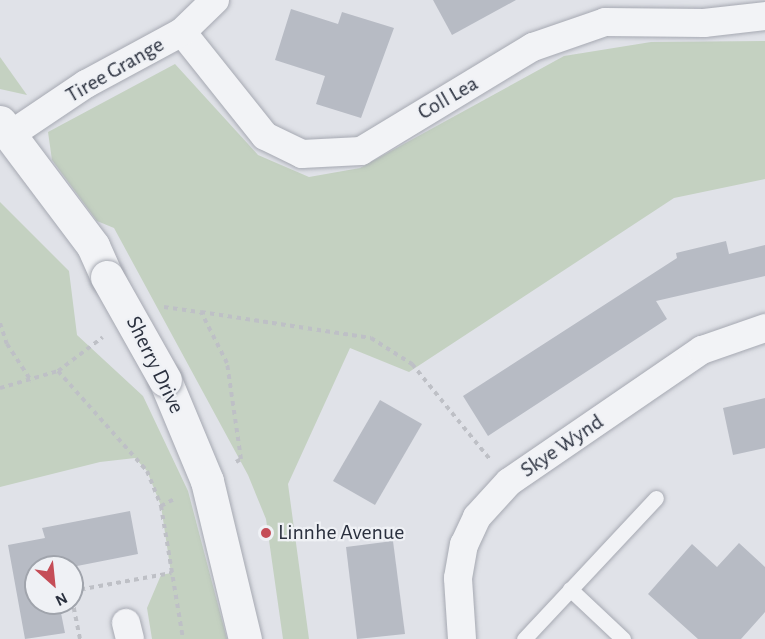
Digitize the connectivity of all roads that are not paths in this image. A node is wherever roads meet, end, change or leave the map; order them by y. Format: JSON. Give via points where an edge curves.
{"nodes":[{"id":1,"x":215,"y":0,"type":"edge"},
{"id":2,"x":765,"y":16,"type":"edge"},
{"id":3,"x":182,"y":32,"type":"junction"},
{"id":4,"x":5,"y":128,"type":"edge"},
{"id":5,"x":765,"y":328,"type":"edge"},
{"id":6,"x":656,"y":498,"type":"dead end"},
{"id":7,"x":570,"y":589,"type":"junction"},
{"id":8,"x":245,"y":639,"type":"edge"},
{"id":9,"x":462,"y":639,"type":"edge"},
{"id":10,"x":524,"y":639,"type":"edge"},
{"id":11,"x":623,"y":639,"type":"edge"}],
"edges":[{"from":1,"to":3,"type":"street","name":"Tiree Grange"},
{"from":2,"to":3,"type":"street","name":"Coll Lea","via":[[704,23],[605,22],[533,47],[361,151],[302,154],[265,136]]},
{"from":3,"to":4,"type":"street","name":"Tiree Grange"},
{"from":4,"to":8,"type":"street","name":"Sherry Drive","bridge":true,"via":[[93,246],[165,380],[207,481]]},
{"from":5,"to":9,"type":"street","name":"Skye Wynd","via":[[702,350],[509,482],[477,517],[464,545],[458,578]]},
{"from":6,"to":7,"type":"lane"},
{"from":7,"to":10,"type":"lane"},
{"from":7,"to":11,"type":"lane"}]}
